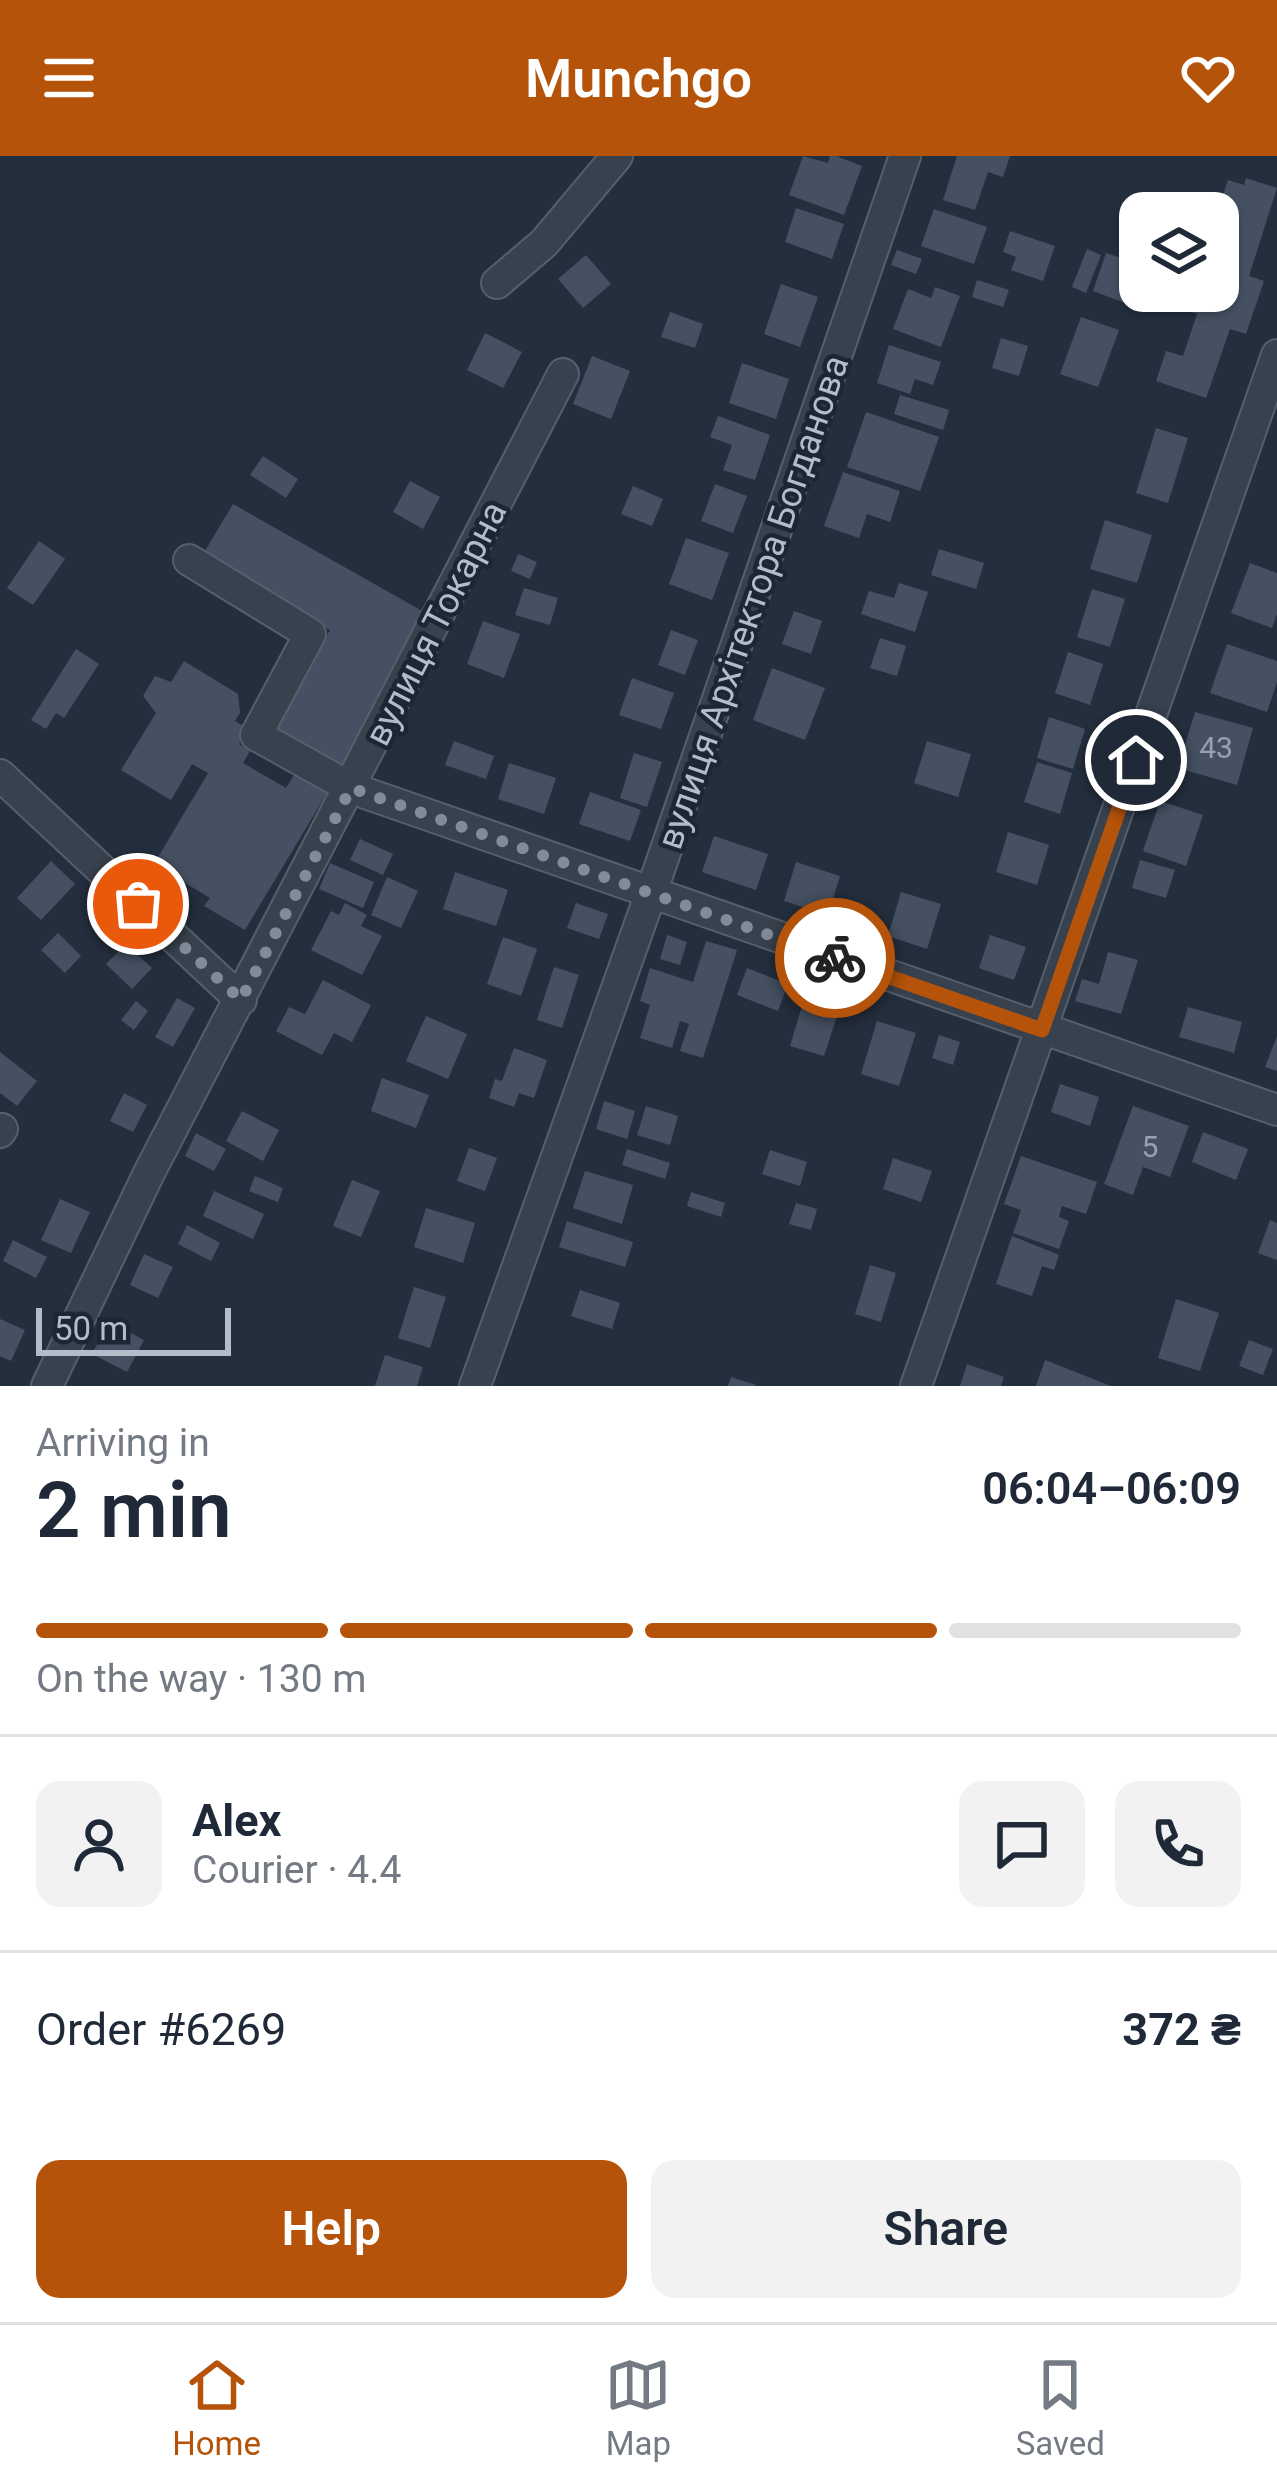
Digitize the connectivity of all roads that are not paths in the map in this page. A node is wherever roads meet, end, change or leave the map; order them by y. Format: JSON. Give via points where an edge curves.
{"nodes":[{"id":1,"x":616,"y":156,"type":"edge"},
{"id":2,"x":905,"y":156,"type":"edge"},
{"id":3,"x":497,"y":283,"type":"dead end"},
{"id":4,"x":1277,"y":355,"type":"edge"},
{"id":5,"x":563,"y":374,"type":"dead end"},
{"id":6,"x":189,"y":560,"type":"dead end"},
{"id":7,"x":0,"y":775,"type":"edge"},
{"id":8,"x":351,"y":788,"type":"junction"},
{"id":9,"x":651,"y":893,"type":"junction"},
{"id":10,"x":241,"y":1000,"type":"junction"},
{"id":11,"x":1042,"y":1030,"type":"junction"},
{"id":12,"x":1277,"y":1110,"type":"edge"},
{"id":13,"x":47,"y":1386,"type":"edge"},
{"id":14,"x":475,"y":1386,"type":"edge"},
{"id":15,"x":916,"y":1386,"type":"edge"}],
"edges":[{"from":1,"to":3,"type":"street","via":[[544,243]]},
{"from":2,"to":9,"type":"street","name":"вулиця Архітектора Богданова"},
{"from":4,"to":11,"type":"street"},
{"from":5,"to":8,"type":"street","name":"вулиця Токарна"},
{"from":6,"to":8,"type":"street","via":[[310,634],[256,735]]},
{"from":7,"to":10,"type":"street"},
{"from":8,"to":9,"type":"street"},
{"from":8,"to":10,"type":"street","name":"вулиця Токарна"},
{"from":9,"to":11,"type":"street"},
{"from":9,"to":14,"type":"street","name":"вулиця Архітектора Богданова"},
{"from":10,"to":13,"type":"street","name":"вулиця Токарна"},
{"from":11,"to":12,"type":"street"},
{"from":11,"to":15,"type":"street"}]}
